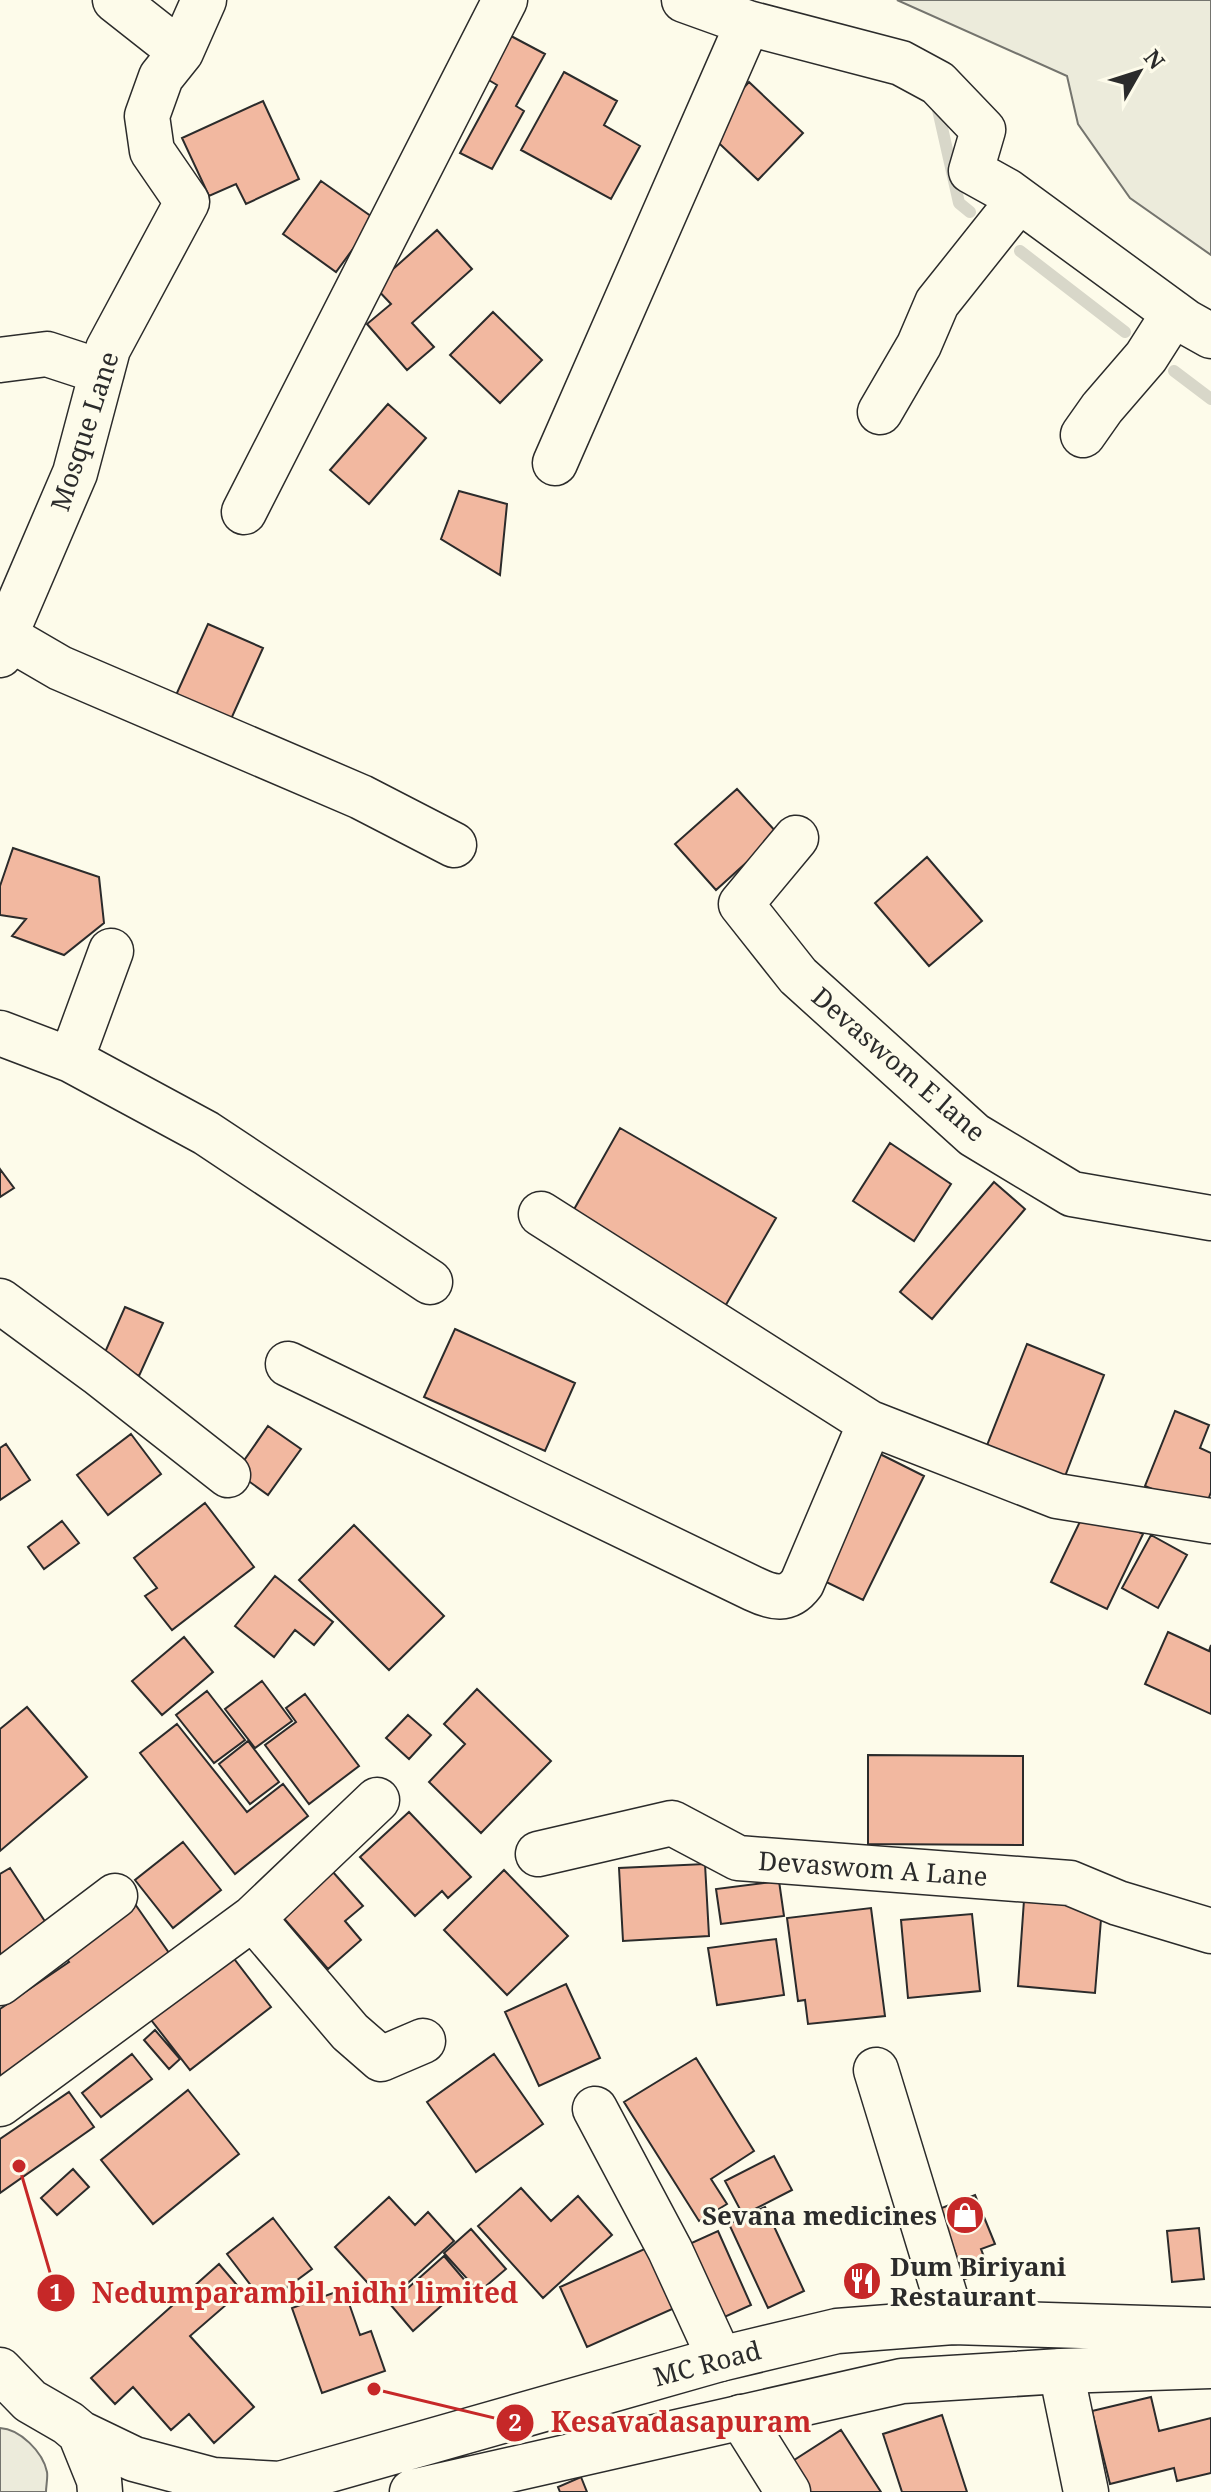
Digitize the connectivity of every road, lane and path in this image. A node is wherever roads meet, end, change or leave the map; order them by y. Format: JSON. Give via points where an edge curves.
{"nodes":[{"id":1,"x":115,"y":0,"type":"edge"},
{"id":2,"x":204,"y":0,"type":"edge"},
{"id":3,"x":505,"y":0,"type":"edge"},
{"id":4,"x":684,"y":0,"type":"edge"},
{"id":5,"x":748,"y":23,"type":"junction"},
{"id":6,"x":181,"y":52,"type":"junction"},
{"id":7,"x":1019,"y":200,"type":"junction"},
{"id":8,"x":1174,"y":313,"type":"junction"},
{"id":9,"x":1211,"y":336,"type":"edge"},
{"id":10,"x":0,"y":360,"type":"edge"},
{"id":11,"x":102,"y":372,"type":"junction"},
{"id":12,"x":880,"y":412,"type":"dead end"},
{"id":13,"x":1083,"y":435,"type":"dead end"},
{"id":14,"x":555,"y":463,"type":"dead end"},
{"id":15,"x":244,"y":512,"type":"dead end"},
{"id":16,"x":2,"y":645,"type":"edge"},
{"id":17,"x":796,"y":838,"type":"dead end"},
{"id":18,"x":454,"y":845,"type":"dead end"},
{"id":19,"x":111,"y":951,"type":"dead end"},
{"id":20,"x":0,"y":1033,"type":"edge"},
{"id":21,"x":71,"y":1060,"type":"junction"},
{"id":22,"x":541,"y":1214,"type":"dead end"},
{"id":23,"x":1211,"y":1218,"type":"edge"},
{"id":24,"x":430,"y":1282,"type":"dead end"},
{"id":25,"x":0,"y":1301,"type":"edge"},
{"id":26,"x":288,"y":1364,"type":"dead end"},
{"id":27,"x":870,"y":1423,"type":"junction"},
{"id":28,"x":228,"y":1475,"type":"dead end"},
{"id":29,"x":1211,"y":1521,"type":"edge"},
{"id":30,"x":377,"y":1800,"type":"dead end"},
{"id":31,"x":538,"y":1854,"type":"dead end"},
{"id":32,"x":115,"y":1896,"type":"dead end"},
{"id":33,"x":253,"y":1918,"type":"junction"},
{"id":34,"x":1211,"y":1931,"type":"edge"},
{"id":35,"x":0,"y":1983,"type":"edge"},
{"id":36,"x":423,"y":2041,"type":"dead end"},
{"id":37,"x":876,"y":2070,"type":"dead end"},
{"id":38,"x":0,"y":2104,"type":"edge"},
{"id":39,"x":595,"y":2109,"type":"dead end"},
{"id":40,"x":953,"y":2322,"type":"junction"},
{"id":41,"x":1211,"y":2330,"type":"edge"},
{"id":42,"x":720,"y":2359,"type":"junction"},
{"id":43,"x":1211,"y":2366,"type":"edge"},
{"id":44,"x":0,"y":2370,"type":"edge"},
{"id":45,"x":1061,"y":2371,"type":"junction"},
{"id":46,"x":15,"y":2399,"type":"edge"},
{"id":47,"x":741,"y":2417,"type":"junction"},
{"id":48,"x":80,"y":2433,"type":"junction"},
{"id":49,"x":418,"y":2491,"type":"edge"},
{"id":50,"x":100,"y":2492,"type":"edge"},
{"id":51,"x":788,"y":2492,"type":"edge"},
{"id":52,"x":1086,"y":2492,"type":"edge"}],
"edges":[{"from":1,"to":6,"type":"street"},
{"from":2,"to":6,"type":"street","name":"Mosque Lane"},
{"from":3,"to":15,"type":"street"},
{"from":4,"to":5,"type":"street"},
{"from":5,"to":7,"type":"street","via":[[901,63],[938,83],[983,130],[971,171]]},
{"from":5,"to":14,"type":"street"},
{"from":6,"to":11,"type":"street","name":"Mosque Lane","via":[[161,77],[147,116],[152,151],[187,202],[108,349]]},
{"from":7,"to":8,"type":"street"},
{"from":7,"to":12,"type":"street","via":[[937,303]]},
{"from":8,"to":9,"type":"street"},
{"from":8,"to":13,"type":"street"},
{"from":10,"to":11,"type":"street","via":[[47,354]]},
{"from":11,"to":16,"type":"street","name":"Mosque Lane","via":[[75,473]]},
{"from":16,"to":18,"type":"street","via":[[361,797]]},
{"from":17,"to":23,"type":"street","name":"Devaswom E lane","via":[[741,904],[798,976],[974,1135],[1072,1194]]},
{"from":19,"to":21,"type":"street"},
{"from":20,"to":21,"type":"street"},
{"from":21,"to":24,"type":"street","via":[[206,1133]]},
{"from":22,"to":27,"type":"street"},
{"from":25,"to":28,"type":"street"},
{"from":26,"to":27,"type":"street","via":[[777,1598],[794,1593],[802,1583]]},
{"from":27,"to":29,"type":"street","via":[[1057,1496]]},
{"from":30,"to":33,"type":"street"},
{"from":31,"to":34,"type":"street","name":"Devaswom A Lane","via":[[672,1823],[738,1858],[1070,1883]]},
{"from":32,"to":35,"type":"street"},
{"from":33,"to":36,"type":"street","via":[[350,2032],[381,2059]]},
{"from":33,"to":38,"type":"street"},
{"from":37,"to":40,"type":"street"},
{"from":39,"to":42,"type":"street","via":[[670,2250]]},
{"from":40,"to":41,"type":"street","name":"MC Road"},
{"from":40,"to":42,"type":"street","name":"MC Road","via":[[837,2331]]},
{"from":42,"to":48,"type":"street","name":"MC Road","via":[[280,2484],[213,2480],[134,2459]]},
{"from":43,"to":45,"type":"street"},
{"from":44,"to":46,"type":"street","name":"MC Road"},
{"from":45,"to":47,"type":"street","via":[[902,2381]]},
{"from":45,"to":52,"type":"street"},
{"from":46,"to":48,"type":"street","name":"MC Road"},
{"from":47,"to":49,"type":"street"},
{"from":47,"to":51,"type":"street"},
{"from":48,"to":50,"type":"street"}]}
